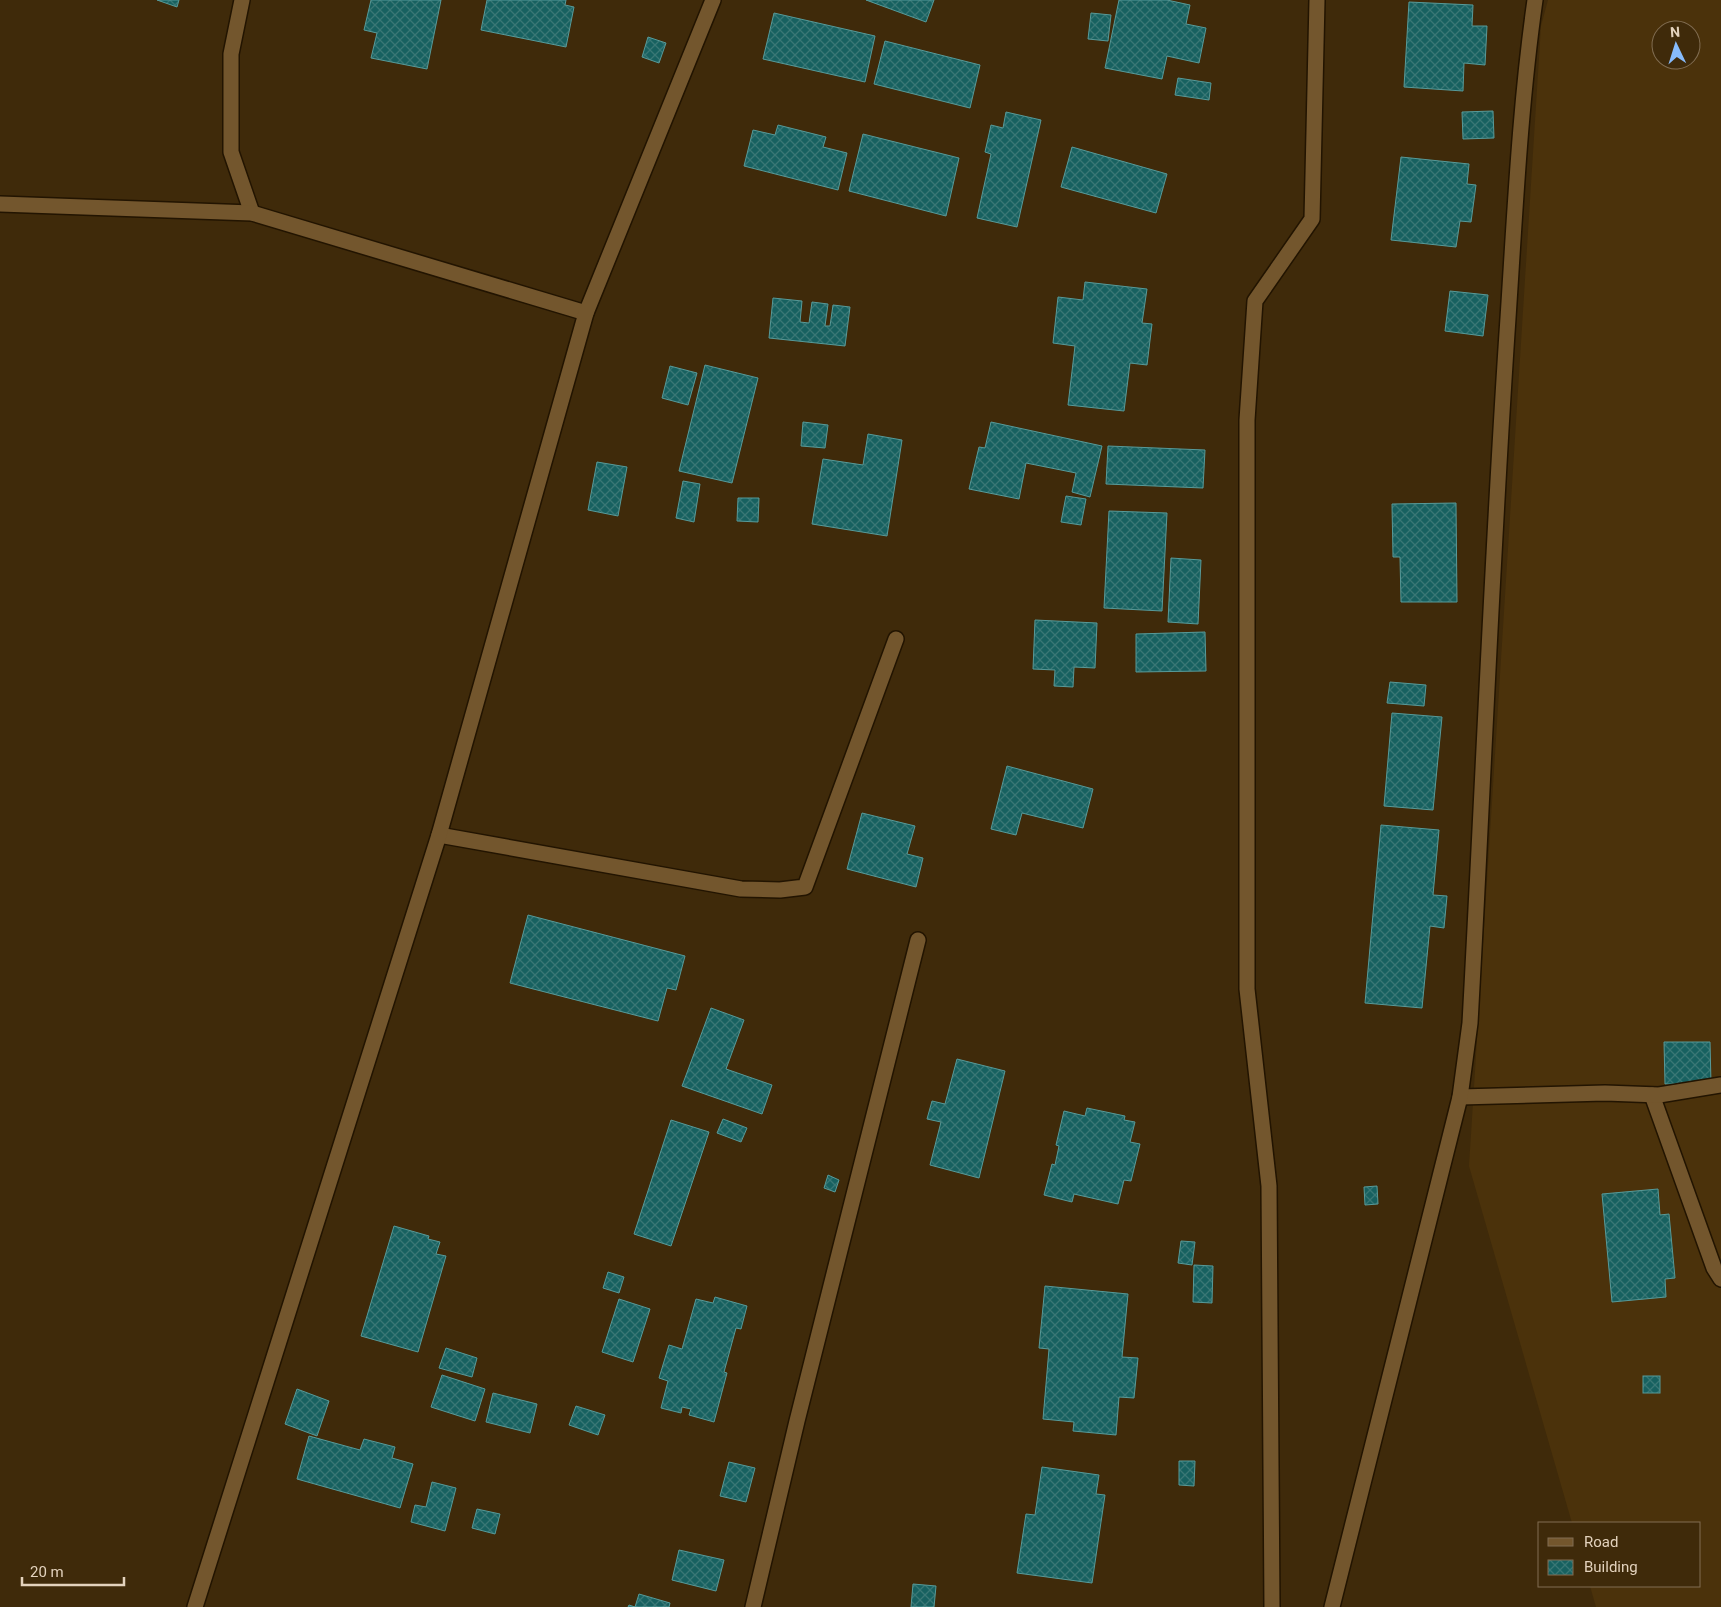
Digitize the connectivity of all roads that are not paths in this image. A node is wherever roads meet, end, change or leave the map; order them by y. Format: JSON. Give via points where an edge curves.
{"nodes":[{"id":1,"x":242,"y":0,"type":"edge"},
{"id":2,"x":713,"y":0,"type":"edge"},
{"id":3,"x":1317,"y":0,"type":"edge"},
{"id":4,"x":1535,"y":0,"type":"edge"},
{"id":5,"x":0,"y":204,"type":"edge"},
{"id":6,"x":252,"y":213,"type":"junction"},
{"id":7,"x":586,"y":312,"type":"junction"},
{"id":8,"x":896,"y":639,"type":"dead end"},
{"id":9,"x":439,"y":835,"type":"junction"},
{"id":10,"x":918,"y":940,"type":"dead end"},
{"id":11,"x":1721,"y":1085,"type":"edge"},
{"id":12,"x":1652,"y":1095,"type":"junction"},
{"id":13,"x":1460,"y":1097,"type":"junction"},
{"id":14,"x":1721,"y":1279,"type":"edge"},
{"id":15,"x":195,"y":1607,"type":"edge"},
{"id":16,"x":753,"y":1607,"type":"edge"},
{"id":17,"x":1272,"y":1607,"type":"edge"},
{"id":18,"x":1332,"y":1607,"type":"edge"}],
"edges":[{"from":1,"to":6,"type":"street","via":[[231,54],[231,152]]},
{"from":2,"to":7,"type":"street"},
{"from":3,"to":17,"type":"street","via":[[1312,219],[1255,301],[1247,420],[1247,989],[1269,1186]]},
{"from":4,"to":13,"type":"street","via":[[1519,164],[1497,486],[1470,1023]]},
{"from":5,"to":6,"type":"street"},
{"from":6,"to":7,"type":"street"},
{"from":7,"to":9,"type":"street"},
{"from":8,"to":9,"type":"street","via":[[805,887],[741,889]]},
{"from":9,"to":15,"type":"street"},
{"from":10,"to":16,"type":"street"},
{"from":11,"to":12,"type":"street"},
{"from":12,"to":13,"type":"street"},
{"from":12,"to":14,"type":"street","via":[[1710,1259]]},
{"from":13,"to":18,"type":"street"}]}
